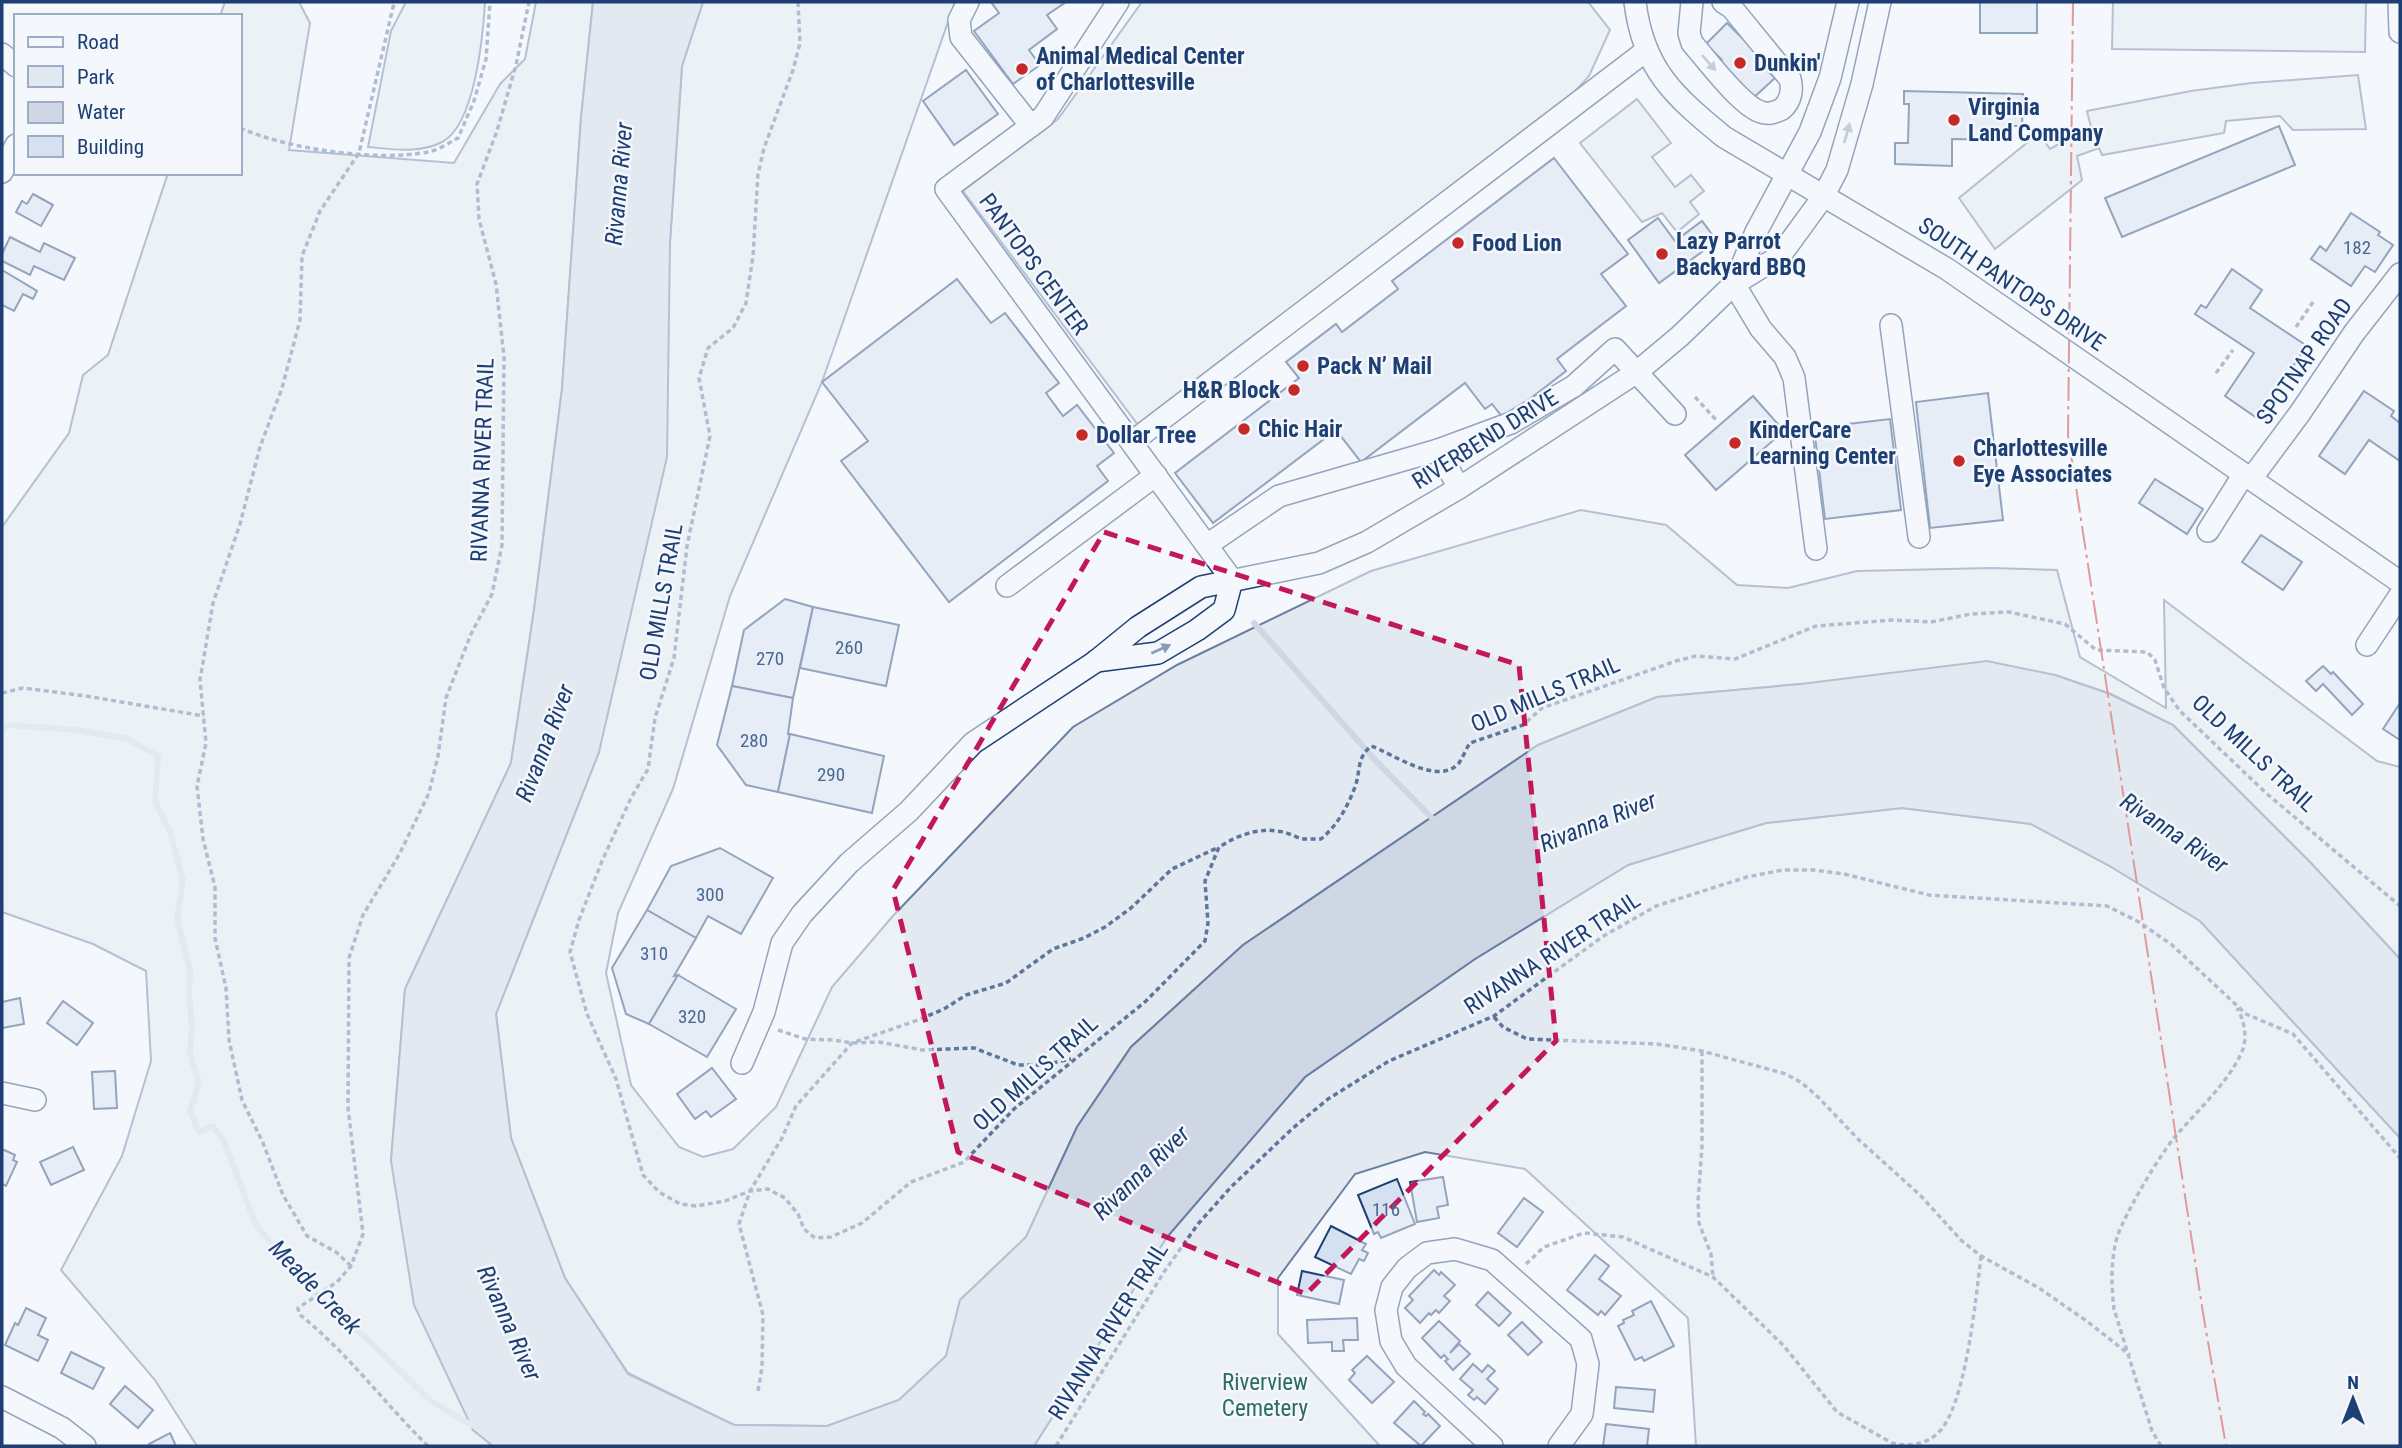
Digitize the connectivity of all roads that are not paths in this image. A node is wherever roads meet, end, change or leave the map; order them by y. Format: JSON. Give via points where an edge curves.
{"nodes":[{"id":1,"x":968,"y":2,"type":"edge"},
{"id":2,"x":1118,"y":2,"type":"edge"},
{"id":3,"x":1635,"y":2,"type":"edge"},
{"id":4,"x":1692,"y":2,"type":"edge"},
{"id":5,"x":1723,"y":2,"type":"edge"},
{"id":6,"x":1848,"y":2,"type":"edge"},
{"id":7,"x":1880,"y":2,"type":"edge"},
{"id":8,"x":2399,"y":2,"type":"edge"},
{"id":9,"x":2400,"y":32,"type":"edge"},
{"id":10,"x":1647,"y":50,"type":"junction"},
{"id":11,"x":1031,"y":126,"type":"junction"},
{"id":12,"x":14,"y":149,"type":"edge"},
{"id":13,"x":2,"y":172,"type":"edge"},
{"id":14,"x":1788,"y":175,"type":"junction"},
{"id":15,"x":1823,"y":197,"type":"junction"},
{"id":16,"x":2400,"y":274,"type":"edge"},
{"id":17,"x":1734,"y":284,"type":"junction"},
{"id":18,"x":1891,"y":325,"type":"dead end"},
{"id":19,"x":1637,"y":372,"type":"junction"},
{"id":20,"x":1675,"y":414,"type":"dead end"},
{"id":21,"x":1132,"y":442,"type":"junction"},
{"id":22,"x":1438,"y":450,"type":"junction"},
{"id":23,"x":1156,"y":475,"type":"junction"},
{"id":24,"x":2248,"y":477,"type":"junction"},
{"id":25,"x":1459,"y":488,"type":"junction"},
{"id":26,"x":2208,"y":531,"type":"dead end"},
{"id":27,"x":1919,"y":537,"type":"dead end"},
{"id":28,"x":1207,"y":545,"type":"junction"},
{"id":29,"x":1816,"y":550,"type":"dead end"},
{"id":30,"x":1232,"y":580,"type":"junction"},
{"id":31,"x":2400,"y":582,"type":"edge"},
{"id":32,"x":1007,"y":586,"type":"dead end"},
{"id":33,"x":2400,"y":595,"type":"edge"},
{"id":34,"x":2367,"y":645,"type":"dead end"},
{"id":35,"x":1095,"y":662,"type":"junction"},
{"id":36,"x":742,"y":1063,"type":"dead end"},
{"id":37,"x":2,"y":1093,"type":"edge"},
{"id":38,"x":35,"y":1100,"type":"dead end"},
{"id":39,"x":2,"y":1397,"type":"edge"},
{"id":40,"x":85,"y":1446,"type":"edge"},
{"id":41,"x":1492,"y":1446,"type":"edge"},
{"id":42,"x":1559,"y":1446,"type":"edge"}],
"edges":[{"from":1,"to":11,"type":"street","via":[[959,20],[961,37]]},
{"from":2,"to":11,"type":"street","name":"PANTOPS CENTER","via":[[1043,117]]},
{"from":3,"to":10,"type":"street","name":"SOUTH PANTOPS DRIVE"},
{"from":4,"to":5,"type":"street","one_way":true,"via":[[1692,43],[1739,97],[1755,110],[1774,112],[1786,105],[1790,79]]},
{"from":6,"to":14,"type":"street","name":"RIVERBEND DRIVE","via":[[1830,78]]},
{"from":15,"to":7,"type":"street","name":"RIVERBEND DRIVE","one_way":true,"via":[[1837,170],[1863,84]]},
{"from":8,"to":9,"type":"street"},
{"from":10,"to":14,"type":"street","name":"SOUTH PANTOPS DRIVE","via":[[1670,87],[1695,113],[1724,137]]},
{"from":10,"to":21,"type":"street"},
{"from":11,"to":21,"type":"street","name":"PANTOPS CENTER","via":[[946,189]]},
{"from":12,"to":13,"type":"street"},
{"from":14,"to":15,"type":"street","name":"SOUTH PANTOPS DRIVE"},
{"from":14,"to":17,"type":"street","name":"RIVERBEND DRIVE"},
{"from":15,"to":17,"type":"street","name":"RIVERBEND DRIVE","via":[[1780,256]]},
{"from":15,"to":24,"type":"street","name":"SOUTH PANTOPS DRIVE","via":[[1947,269]]},
{"from":16,"to":24,"type":"street","name":"SPOTNAP ROAD"},
{"from":17,"to":19,"type":"street","name":"RIVERBEND DRIVE"},
{"from":17,"to":29,"type":"street","via":[[1785,357],[1794,378]]},
{"from":18,"to":27,"type":"street"},
{"from":19,"to":20,"type":"street"},
{"from":19,"to":22,"type":"street","via":[[1615,349],[1574,386],[1511,423]]},
{"from":19,"to":25,"type":"street","name":"RIVERBEND DRIVE"},
{"from":21,"to":23,"type":"street","name":"PANTOPS CENTER"},
{"from":22,"to":25,"type":"street"},
{"from":22,"to":28,"type":"street","via":[[1279,496]]},
{"from":23,"to":28,"type":"street","name":"PANTOPS CENTER"},
{"from":23,"to":32,"type":"street"},
{"from":24,"to":26,"type":"street","name":"SPOTNAP ROAD"},
{"from":24,"to":31,"type":"street","name":"SOUTH PANTOPS DRIVE"},
{"from":25,"to":30,"type":"street","name":"RIVERBEND DRIVE","via":[[1367,542],[1319,563]]},
{"from":28,"to":30,"type":"street","name":"PANTOPS CENTER"},
{"from":30,"to":35,"type":"street","name":"RIVERBEND DRIVE","via":[[1201,587],[1138,627]]},
{"from":35,"to":30,"type":"street","one_way":true,"via":[[1158,653],[1197,630],[1224,610]]},
{"from":33,"to":34,"type":"street"},
{"from":35,"to":36,"type":"street","name":"RIVERBEND DRIVE","via":[[973,743],[802,915],[782,943],[759,1024]]},
{"from":37,"to":38,"type":"street"},
{"from":39,"to":40,"type":"street","via":[[62,1428]]},
{"from":41,"to":42,"type":"street","via":[[1406,1366],[1391,1341],[1386,1310],[1392,1287],[1427,1253],[1455,1249],[1492,1260],[1581,1339],[1588,1364],[1582,1413]]}]}
